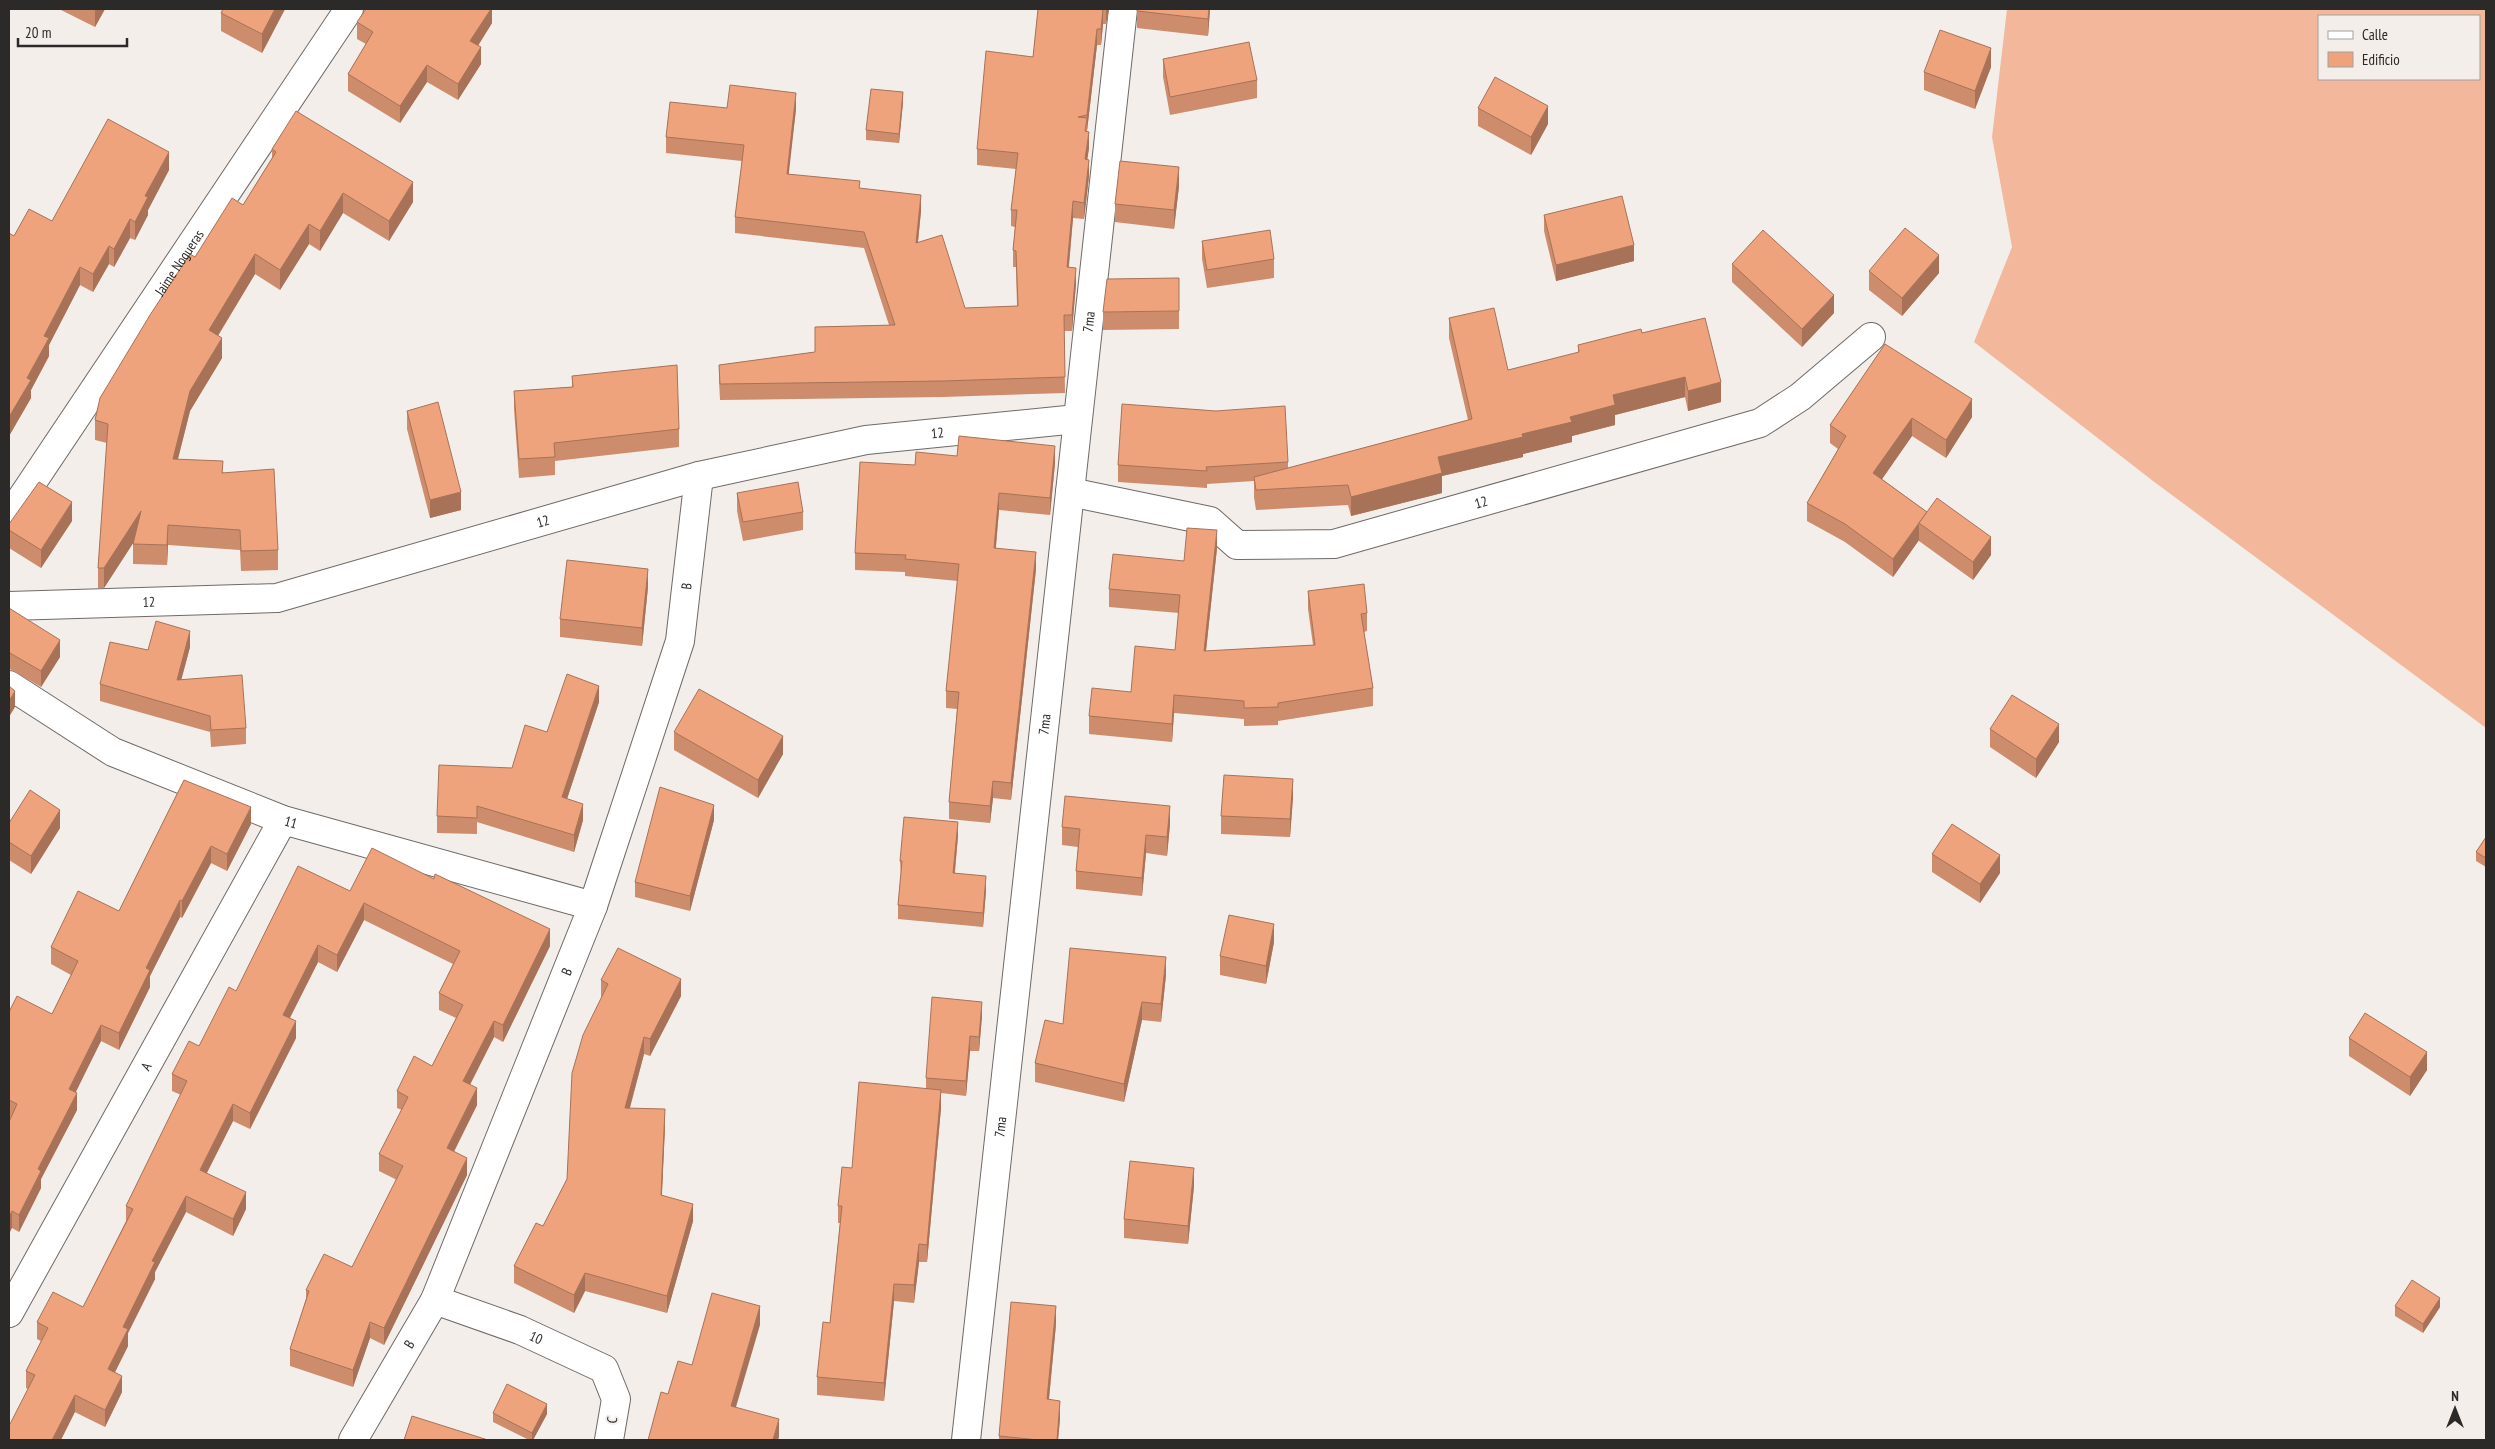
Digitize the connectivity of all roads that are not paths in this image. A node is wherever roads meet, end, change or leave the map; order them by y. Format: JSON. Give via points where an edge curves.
{"nodes":[{"id":1,"x":350,"y":9,"type":"edge"},
{"id":2,"x":1123,"y":9,"type":"edge"},
{"id":3,"x":1871,"y":337,"type":"dead end"},
{"id":4,"x":1078,"y":419,"type":"junction"},
{"id":5,"x":699,"y":476,"type":"junction"},
{"id":6,"x":1070,"y":492,"type":"junction"},
{"id":7,"x":9,"y":517,"type":"edge"},
{"id":8,"x":9,"y":606,"type":"edge"},
{"id":9,"x":9,"y":685,"type":"edge"},
{"id":10,"x":283,"y":820,"type":"junction"},
{"id":11,"x":593,"y":906,"type":"junction"},
{"id":12,"x":435,"y":1300,"type":"junction"},
{"id":13,"x":9,"y":1313,"type":"edge"},
{"id":14,"x":616,"y":1399,"type":"joint"},
{"id":15,"x":353,"y":1440,"type":"edge"},
{"id":16,"x":609,"y":1440,"type":"edge"},
{"id":17,"x":966,"y":1440,"type":"edge"}],
"edges":[{"from":1,"to":7,"type":"street","name":"Jaime Nogueras"},
{"from":2,"to":4,"type":"street","name":"7ma"},
{"from":3,"to":6,"type":"street","name":"12","via":[[1800,397],[1760,423],[1334,544],[1236,545],[1210,521]]},
{"from":4,"to":5,"type":"street","name":"12","via":[[866,440]]},
{"from":4,"to":6,"type":"street","name":"7ma"},
{"from":5,"to":8,"type":"street","name":"12","via":[[278,598]]},
{"from":5,"to":11,"type":"street","name":"B","via":[[680,641]]},
{"from":6,"to":17,"type":"street","name":"7ma"},
{"from":9,"to":10,"type":"street","name":"11","via":[[113,752]]},
{"from":10,"to":11,"type":"street","name":"11"},
{"from":10,"to":13,"type":"street","name":"A"},
{"from":11,"to":12,"type":"street","name":"B"},
{"from":12,"to":14,"type":"street","name":"10","via":[[520,1330],[604,1369]]},
{"from":12,"to":15,"type":"street","name":"B"},
{"from":14,"to":16,"type":"street","name":"C"}]}
